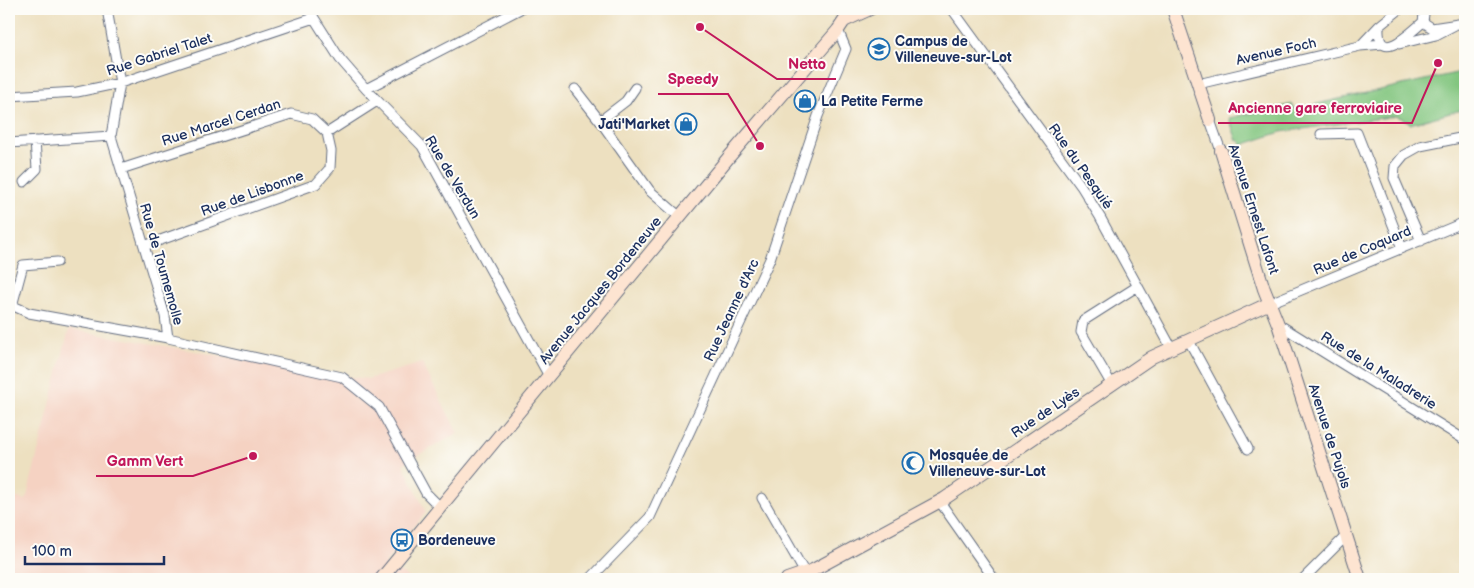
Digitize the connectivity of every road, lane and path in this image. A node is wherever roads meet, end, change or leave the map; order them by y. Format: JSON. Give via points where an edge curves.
{"nodes":[{"id":1,"x":107,"y":9,"type":"edge"},
{"id":2,"x":520,"y":9,"type":"edge"},
{"id":3,"x":852,"y":9,"type":"edge"},
{"id":4,"x":870,"y":9,"type":"edge"},
{"id":5,"x":952,"y":9,"type":"edge"},
{"id":6,"x":1174,"y":9,"type":"edge"},
{"id":7,"x":1400,"y":9,"type":"edge"},
{"id":8,"x":1422,"y":9,"type":"edge"},
{"id":9,"x":312,"y":13,"type":"edge"},
{"id":10,"x":1423,"y":22,"type":"junction"},
{"id":11,"x":1465,"y":23,"type":"edge"},
{"id":12,"x":841,"y":26,"type":"junction"},
{"id":13,"x":1379,"y":26,"type":"junction"},
{"id":14,"x":1455,"y":26,"type":"junction"},
{"id":15,"x":1383,"y":44,"type":"junction"},
{"id":16,"x":1396,"y":44,"type":"junction"},
{"id":17,"x":1360,"y":46,"type":"junction"},
{"id":18,"x":120,"y":83,"type":"junction"},
{"id":19,"x":1198,"y":84,"type":"junction"},
{"id":20,"x":635,"y":88,"type":"dead end"},
{"id":21,"x":366,"y":89,"type":"junction"},
{"id":22,"x":575,"y":89,"type":"dead end"},
{"id":23,"x":9,"y":96,"type":"edge"},
{"id":24,"x":377,"y":101,"type":"junction"},
{"id":25,"x":1210,"y":120,"type":"joint"},
{"id":26,"x":600,"y":121,"type":"junction"},
{"id":27,"x":326,"y":132,"type":"junction"},
{"id":28,"x":1321,"y":134,"type":"dead end"},
{"id":29,"x":110,"y":136,"type":"junction"},
{"id":30,"x":1465,"y":137,"type":"edge"},
{"id":31,"x":35,"y":141,"type":"junction"},
{"id":32,"x":9,"y":143,"type":"edge"},
{"id":33,"x":1220,"y":151,"type":"joint"},
{"id":34,"x":121,"y":169,"type":"junction"},
{"id":35,"x":24,"y":182,"type":"dead end"},
{"id":36,"x":680,"y":217,"type":"junction"},
{"id":37,"x":1465,"y":222,"type":"edge"},
{"id":38,"x":1421,"y":241,"type":"junction"},
{"id":39,"x":144,"y":246,"type":"junction"},
{"id":40,"x":1402,"y":248,"type":"junction"},
{"id":41,"x":57,"y":262,"type":"dead end"},
{"id":42,"x":1138,"y":286,"type":"junction"},
{"id":43,"x":1270,"y":304,"type":"junction"},
{"id":44,"x":10,"y":305,"type":"edge"},
{"id":45,"x":1278,"y":324,"type":"junction"},
{"id":46,"x":168,"y":338,"type":"junction"},
{"id":47,"x":1189,"y":342,"type":"junction"},
{"id":48,"x":1172,"y":349,"type":"junction"},
{"id":49,"x":549,"y":376,"type":"junction"},
{"id":50,"x":1112,"y":385,"type":"junction"},
{"id":51,"x":1465,"y":440,"type":"edge"},
{"id":52,"x":1248,"y":449,"type":"dead end"},
{"id":53,"x":762,"y":498,"type":"dead end"},
{"id":54,"x":940,"y":502,"type":"junction"},
{"id":55,"x":440,"y":507,"type":"junction"},
{"id":56,"x":1346,"y":536,"type":"junction"},
{"id":57,"x":805,"y":573,"type":"junction"},
{"id":58,"x":381,"y":579,"type":"edge"},
{"id":59,"x":590,"y":579,"type":"edge"},
{"id":60,"x":787,"y":579,"type":"edge"},
{"id":61,"x":994,"y":579,"type":"edge"},
{"id":62,"x":1303,"y":579,"type":"edge"},
{"id":63,"x":1360,"y":579,"type":"edge"}],
"edges":[{"from":1,"to":18,"type":"street","name":"Rue de Toumemolle"},
{"from":2,"to":21,"type":"street"},
{"from":3,"to":12,"type":"main road","name":"Avenue Jacques Bordeneuve"},
{"from":4,"to":12,"type":"main road"},
{"from":5,"to":42,"type":"street","name":"Rue du Pesquié","via":[[1081,186]]},
{"from":6,"to":19,"type":"main road","name":"Avenue Ernest Lafont"},
{"from":7,"to":13,"type":"street"},
{"from":8,"to":10,"type":"street"},
{"from":9,"to":18,"type":"street","name":"Rue Gabriel Talet"},
{"from":9,"to":21,"type":"street","name":"Rue de Verdun","via":[[340,59]]},
{"from":10,"to":14,"type":"street","via":[[1432,28]]},
{"from":10,"to":16,"type":"street"},
{"from":11,"to":14,"type":"street"},
{"from":12,"to":36,"type":"main road","name":"Avenue Jacques Bordeneuve"},
{"from":12,"to":59,"type":"street","name":"Rue Jeanne d'Arc","via":[[846,49],[818,116],[770,259],[650,517]]},
{"from":13,"to":15,"type":"street","via":[[1378,37]]},
{"from":13,"to":17,"type":"street"},
{"from":14,"to":16,"type":"street","name":"Avenue Foch","via":[[1436,35]]},
{"from":15,"to":16,"type":"street","name":"Avenue Foch"},
{"from":15,"to":17,"type":"street","name":"Avenue Foch"},
{"from":17,"to":19,"type":"street","name":"Avenue Foch"},
{"from":18,"to":23,"type":"street","name":"Rue Gabriel Talet","via":[[76,92]]},
{"from":18,"to":29,"type":"street","name":"Rue de Toumemolle"},
{"from":19,"to":25,"type":"main road","name":"Avenue Ernest Lafont"},
{"from":20,"to":26,"type":"street","via":[[626,101]]},
{"from":21,"to":24,"type":"street","name":"Rue de Verdun"},
{"from":22,"to":26,"type":"street"},
{"from":24,"to":27,"type":"street"},
{"from":24,"to":49,"type":"street","name":"Rue de Verdun","via":[[422,146]]},
{"from":25,"to":33,"type":"street","name":"Avenue Ernest Lafont"},
{"from":26,"to":36,"type":"street","via":[[650,191]]},
{"from":27,"to":34,"type":"street","name":"Rue Marcel Cerdan","via":[[312,119],[291,114]]},
{"from":27,"to":39,"type":"street","name":"Rue de Lisbonne","via":[[331,151],[330,168],[316,184]]},
{"from":28,"to":40,"type":"street","via":[[1357,133]]},
{"from":29,"to":31,"type":"street"},
{"from":29,"to":34,"type":"street","name":"Rue de Toumemolle"},
{"from":30,"to":38,"type":"street","via":[[1420,146],[1404,155],[1396,166],[1394,178]]},
{"from":31,"to":32,"type":"street"},
{"from":31,"to":35,"type":"street","via":[[37,168]]},
{"from":33,"to":43,"type":"main road","name":"Avenue Ernest Lafont"},
{"from":34,"to":39,"type":"street","name":"Rue de Toumemolle"},
{"from":36,"to":49,"type":"main road","name":"Avenue Jacques Bordeneuve"},
{"from":37,"to":38,"type":"street","name":"Rue de Coquard"},
{"from":38,"to":40,"type":"street","name":"Rue de Coquard"},
{"from":39,"to":46,"type":"street","name":"Rue de Toumemolle","via":[[165,316]]},
{"from":40,"to":43,"type":"street","name":"Rue de Coquard"},
{"from":41,"to":44,"type":"street","via":[[23,265]]},
{"from":42,"to":48,"type":"street","name":"Rue du Pesquié"},
{"from":42,"to":50,"type":"street","via":[[1083,321],[1080,332]]},
{"from":43,"to":45,"type":"main road","name":"Avenue de Pujols"},
{"from":43,"to":47,"type":"main road","name":"Rue de Lyès"},
{"from":44,"to":46,"type":"street","via":[[29,313]]},
{"from":45,"to":51,"type":"street","name":"Rue de la Maladrerie"},
{"from":45,"to":56,"type":"main road","name":"Avenue de Pujols"},
{"from":46,"to":55,"type":"street","name":"Rue de Toumemolle","via":[[342,377],[379,407],[426,493]]},
{"from":47,"to":48,"type":"main road","name":"Rue de Lyès"},
{"from":47,"to":52,"type":"street"},
{"from":48,"to":50,"type":"main road","name":"Rue de Lyès","via":[[1152,357]]},
{"from":49,"to":55,"type":"main road","name":"Avenue Jacques Bordeneuve"},
{"from":50,"to":54,"type":"main road","name":"Rue de Lyès"},
{"from":53,"to":57,"type":"street"},
{"from":54,"to":57,"type":"main road","name":"Rue de Lyès"},
{"from":54,"to":61,"type":"street"},
{"from":55,"to":58,"type":"main road","name":"Avenue Jacques Bordeneuve"},
{"from":56,"to":62,"type":"street"},
{"from":56,"to":63,"type":"main road","name":"Avenue de Pujols"},
{"from":57,"to":60,"type":"main road","name":"Rue de Lyès"}]}
